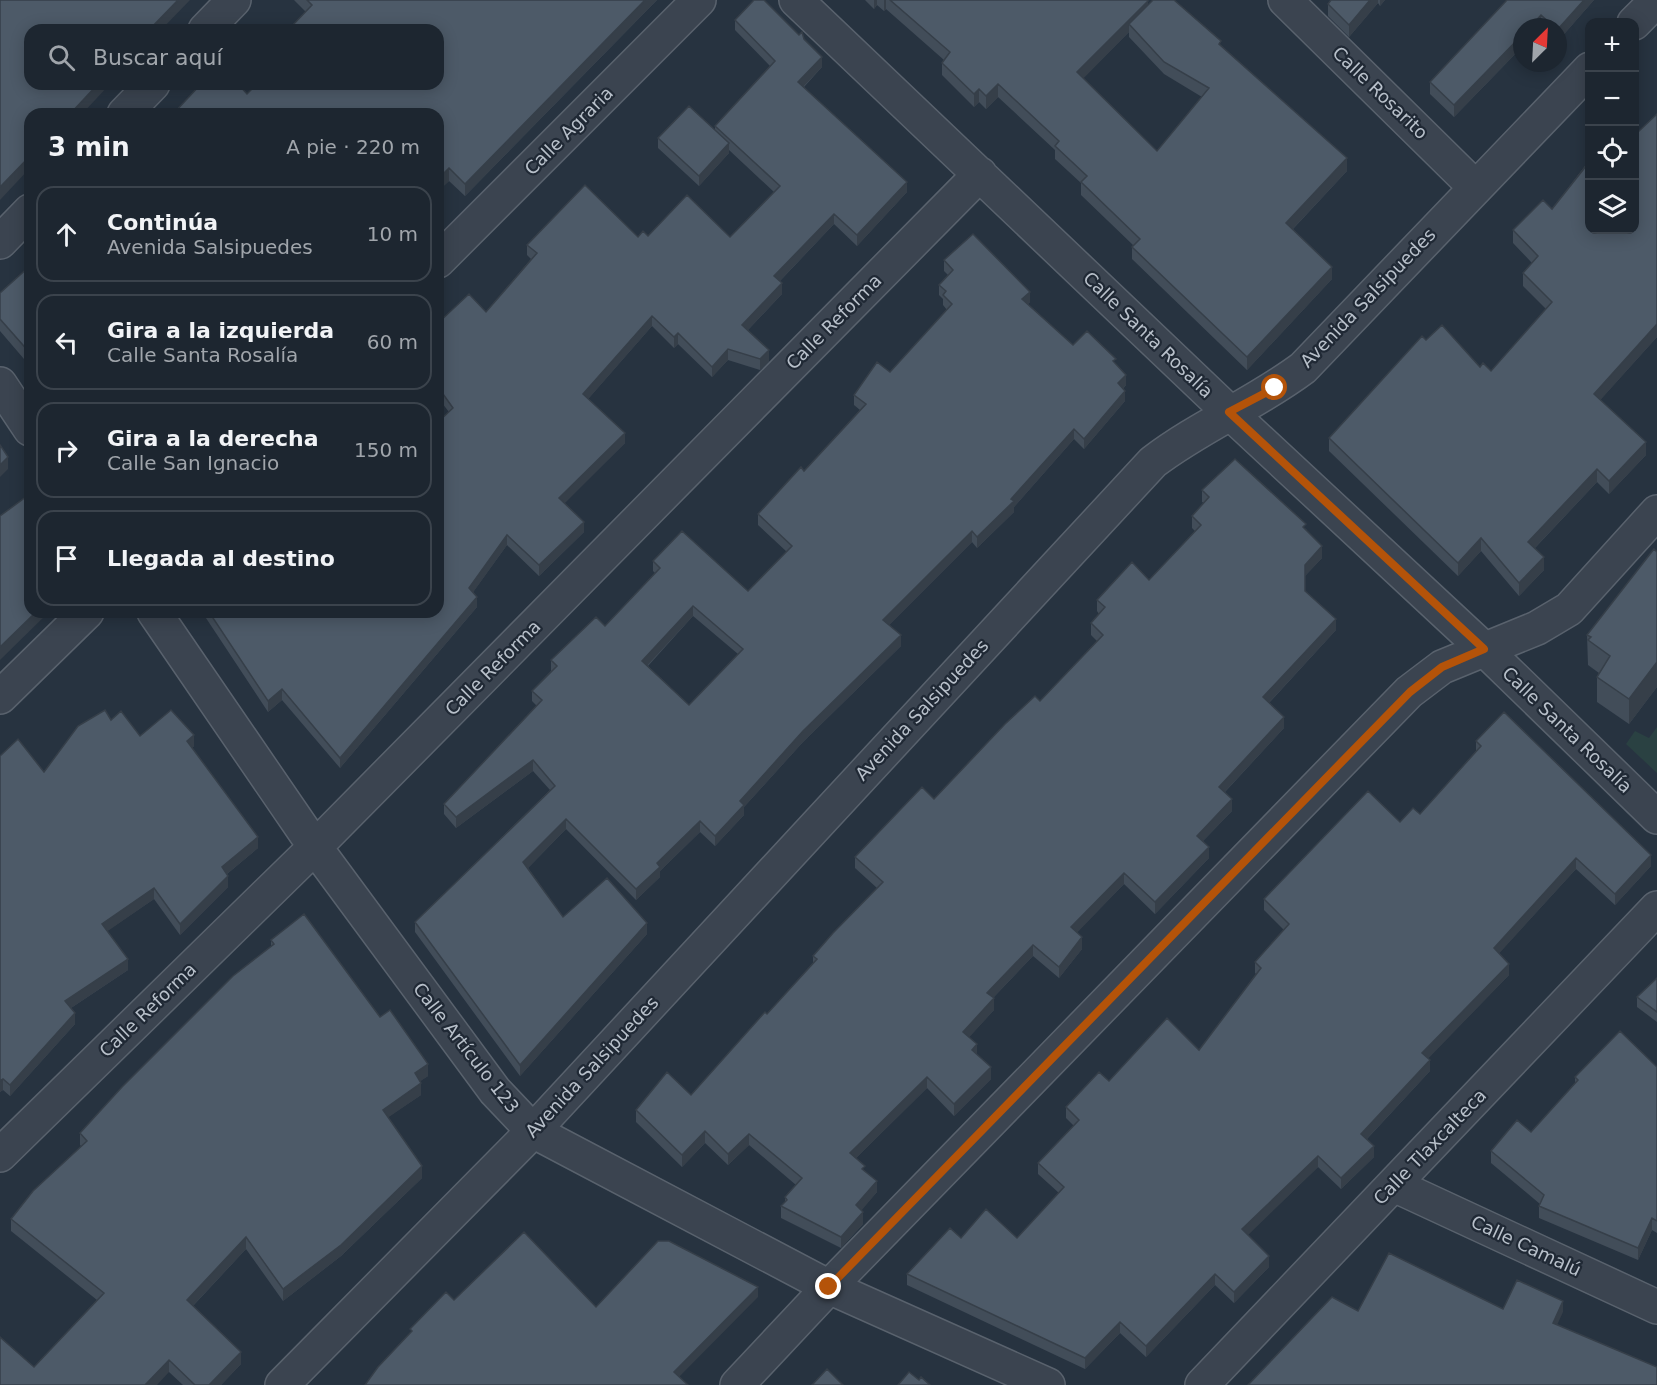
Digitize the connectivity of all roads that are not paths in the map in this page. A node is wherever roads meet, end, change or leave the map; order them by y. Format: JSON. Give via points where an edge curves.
{"nodes":[{"id":1,"x":234,"y":0,"type":"edge"},
{"id":2,"x":699,"y":0,"type":"edge"},
{"id":3,"x":796,"y":0,"type":"edge"},
{"id":4,"x":1285,"y":0,"type":"edge"},
{"id":5,"x":1657,"y":0,"type":"edge"},
{"id":6,"x":1639,"y":19,"type":"edge"},
{"id":7,"x":211,"y":24,"type":"edge"},
{"id":8,"x":1587,"y":72,"type":"edge"},
{"id":9,"x":147,"y":90,"type":"edge"},
{"id":10,"x":130,"y":108,"type":"edge"},
{"id":11,"x":980,"y":174,"type":"junction"},
{"id":12,"x":1475,"y":187,"type":"junction"},
{"id":13,"x":24,"y":217,"type":"edge"},
{"id":14,"x":0,"y":242,"type":"edge"},
{"id":15,"x":444,"y":255,"type":"edge"},
{"id":16,"x":0,"y":384,"type":"edge"},
{"id":17,"x":1229,"y":412,"type":"junction"},
{"id":18,"x":24,"y":420,"type":"edge"},
{"id":19,"x":1657,"y":512,"type":"edge"},
{"id":20,"x":81,"y":618,"type":"edge"},
{"id":21,"x":158,"y":618,"type":"edge"},
{"id":22,"x":1484,"y":649,"type":"junction"},
{"id":23,"x":0,"y":697,"type":"edge"},
{"id":24,"x":1657,"y":817,"type":"edge"},
{"id":25,"x":315,"y":848,"type":"junction"},
{"id":26,"x":1657,"y":908,"type":"edge"},
{"id":27,"x":533,"y":1131,"type":"junction"},
{"id":28,"x":0,"y":1155,"type":"edge"},
{"id":29,"x":1394,"y":1185,"type":"junction"},
{"id":30,"x":829,"y":1287,"type":"junction"},
{"id":31,"x":1657,"y":1306,"type":"edge"},
{"id":32,"x":282,"y":1385,"type":"edge"},
{"id":33,"x":737,"y":1385,"type":"edge"},
{"id":34,"x":1048,"y":1385,"type":"edge"},
{"id":35,"x":1202,"y":1385,"type":"edge"}],
"edges":[{"from":1,"to":7,"type":"street"},
{"from":2,"to":15,"type":"street","name":"Calle Agraria"},
{"from":3,"to":11,"type":"street","name":"Calle Santa Rosalía"},
{"from":4,"to":12,"type":"street","name":"Calle Rosarito"},
{"from":5,"to":6,"type":"street"},
{"from":8,"to":12,"type":"street","name":"Avenida Salsipuedes"},
{"from":9,"to":10,"type":"street"},
{"from":11,"to":17,"type":"street","name":"Calle Santa Rosalía"},
{"from":11,"to":25,"type":"street","name":"Calle Reforma"},
{"from":12,"to":17,"type":"street","name":"Avenida Salsipuedes","via":[[1303,368]]},
{"from":13,"to":14,"type":"street"},
{"from":16,"to":18,"type":"street"},
{"from":17,"to":22,"type":"street","name":"Calle Santa Rosalía"},
{"from":17,"to":27,"type":"street","name":"Avenida Salsipuedes","via":[[1153,462]]},
{"from":19,"to":22,"type":"street","via":[[1569,609],[1538,628]]},
{"from":20,"to":23,"type":"street"},
{"from":21,"to":25,"type":"street","name":"Calle Artículo 123"},
{"from":22,"to":24,"type":"street","name":"Calle Santa Rosalía"},
{"from":22,"to":30,"type":"street","via":[[1442,667],[1410,692]]},
{"from":25,"to":27,"type":"street","name":"Calle Artículo 123","via":[[495,1091]]},
{"from":25,"to":28,"type":"street","name":"Calle Reforma"},
{"from":26,"to":29,"type":"street","name":"Calle Tlaxcalteca"},
{"from":27,"to":30,"type":"street","name":"Calle Artículo 123"},
{"from":27,"to":32,"type":"street","name":"Avenida Salsipuedes"},
{"from":29,"to":31,"type":"street","name":"Calle Camalú"},
{"from":29,"to":35,"type":"street","name":"Calle Tlaxcalteca"},
{"from":30,"to":33,"type":"street"},
{"from":30,"to":34,"type":"street","name":"Calle Artículo 123"}]}
